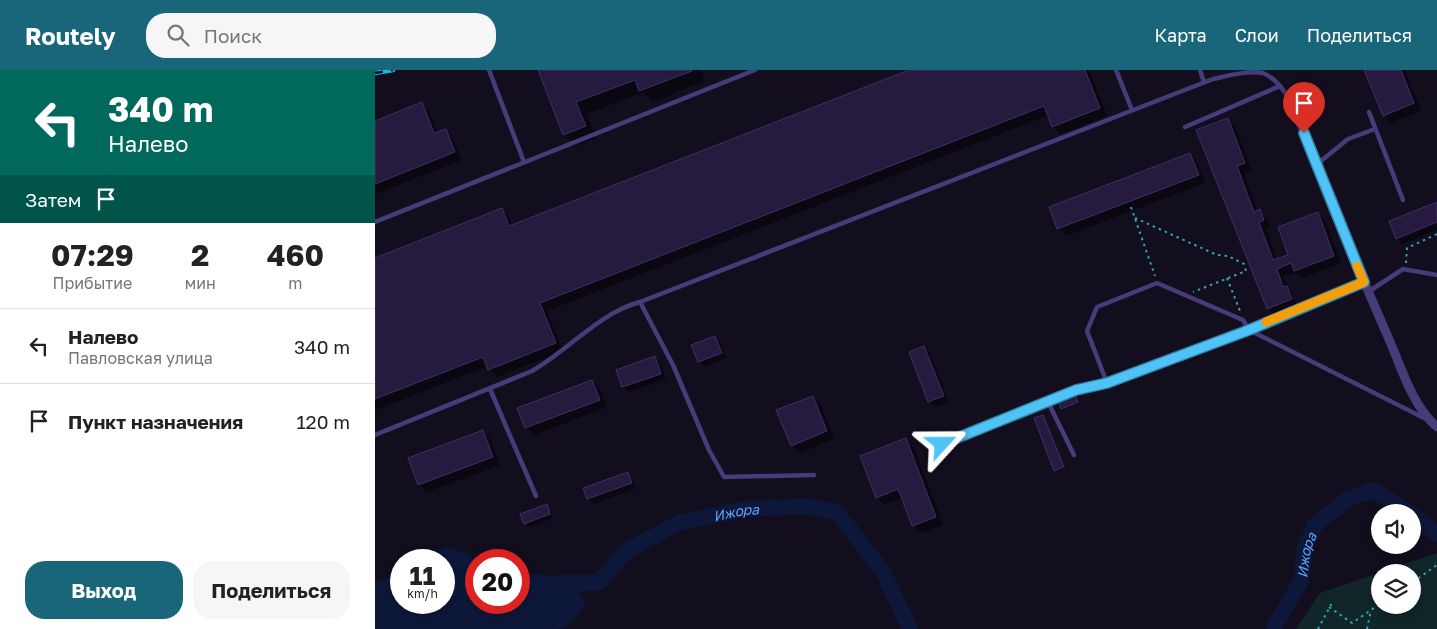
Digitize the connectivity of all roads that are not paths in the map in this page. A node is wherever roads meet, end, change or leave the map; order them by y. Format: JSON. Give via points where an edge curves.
{"nodes":[{"id":1,"x":489,"y":70,"type":"edge"},
{"id":2,"x":755,"y":70,"type":"edge"},
{"id":3,"x":1116,"y":70,"type":"edge"},
{"id":4,"x":1200,"y":70,"type":"edge"},
{"id":5,"x":1263,"y":72,"type":"edge"},
{"id":6,"x":1204,"y":82,"type":"junction"},
{"id":7,"x":1280,"y":86,"type":"junction"},
{"id":8,"x":1131,"y":110,"type":"junction"},
{"id":9,"x":1369,"y":112,"type":"dead end"},
{"id":10,"x":1298,"y":117,"type":"joint"},
{"id":11,"x":1185,"y":127,"type":"dead end"},
{"id":12,"x":1375,"y":129,"type":"junction"},
{"id":13,"x":524,"y":162,"type":"junction"},
{"id":14,"x":1316,"y":165,"type":"junction"},
{"id":15,"x":1403,"y":200,"type":"dead end"},
{"id":16,"x":375,"y":222,"type":"edge"},
{"id":17,"x":1437,"y":275,"type":"edge"},
{"id":18,"x":1364,"y":282,"type":"junction"},
{"id":19,"x":1368,"y":292,"type":"junction"},
{"id":20,"x":640,"y":302,"type":"junction"},
{"id":21,"x":1249,"y":330,"type":"junction"},
{"id":22,"x":1107,"y":383,"type":"junction"},
{"id":23,"x":490,"y":389,"type":"junction"},
{"id":24,"x":1048,"y":402,"type":"junction"},
{"id":25,"x":1433,"y":424,"type":"edge"},
{"id":26,"x":375,"y":435,"type":"edge"},
{"id":27,"x":942,"y":444,"type":"dead end"},
{"id":28,"x":1074,"y":455,"type":"dead end"},
{"id":29,"x":814,"y":475,"type":"dead end"},
{"id":30,"x":536,"y":496,"type":"dead end"}],
"edges":[{"from":1,"to":13,"type":"lane"},
{"from":2,"to":13,"type":"lane"},
{"from":3,"to":8,"type":"lane"},
{"from":4,"to":6,"type":"lane"},
{"from":5,"to":6,"type":"lane","via":[[1234,74]]},
{"from":5,"to":7,"type":"lane"},
{"from":6,"to":8,"type":"lane"},
{"from":7,"to":10,"type":"lane","via":[[1293,103]]},
{"from":7,"to":11,"type":"lane"},
{"from":8,"to":20,"type":"lane"},
{"from":9,"to":12,"type":"lane"},
{"from":10,"to":14,"type":"street"},
{"from":12,"to":14,"type":"lane","via":[[1348,139]]},
{"from":12,"to":15,"type":"lane"},
{"from":13,"to":16,"type":"lane"},
{"from":14,"to":18,"type":"street"},
{"from":17,"to":19,"type":"lane","via":[[1403,269]]},
{"from":18,"to":19,"type":"street"},
{"from":18,"to":21,"type":"lane"},
{"from":19,"to":25,"type":"street","via":[[1408,383]]},
{"from":20,"to":23,"type":"lane","via":[[623,306],[599,321],[554,359]]},
{"from":20,"to":29,"type":"lane","via":[[724,477]]},
{"from":21,"to":22,"type":"lane"},
{"from":21,"to":22,"type":"lane","via":[[1243,320],[1157,283],[1097,307],[1087,331]]},
{"from":21,"to":25,"type":"lane"},
{"from":22,"to":24,"type":"lane","via":[[1076,390]]},
{"from":23,"to":26,"type":"lane"},
{"from":23,"to":30,"type":"lane"},
{"from":24,"to":27,"type":"lane"},
{"from":24,"to":28,"type":"lane"}]}
